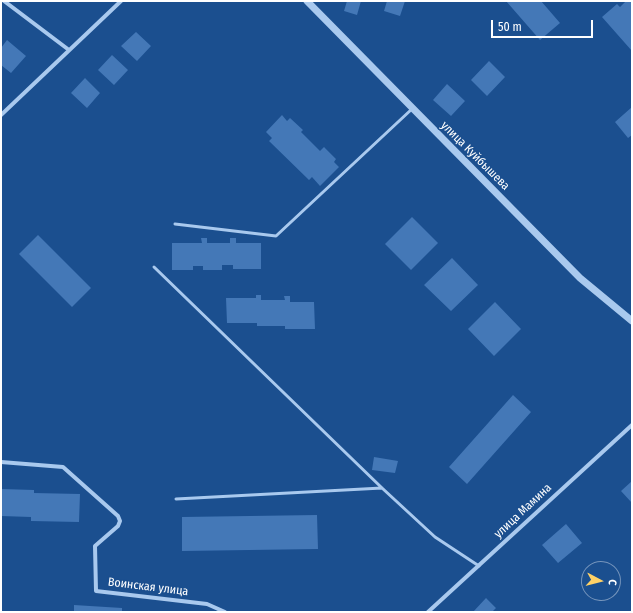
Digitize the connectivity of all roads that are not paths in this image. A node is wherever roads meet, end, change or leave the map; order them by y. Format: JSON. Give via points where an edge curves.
{"nodes":[{"id":1,"x":4,"y":1,"type":"edge"},
{"id":2,"x":121,"y":1,"type":"edge"},
{"id":3,"x":307,"y":1,"type":"edge"},
{"id":4,"x":70,"y":50,"type":"junction"},
{"id":5,"x":413,"y":108,"type":"junction"},
{"id":6,"x":1,"y":115,"type":"edge"},
{"id":7,"x":175,"y":224,"type":"dead end"},
{"id":8,"x":154,"y":267,"type":"dead end"},
{"id":9,"x":632,"y":321,"type":"edge"},
{"id":10,"x":632,"y":425,"type":"edge"},
{"id":11,"x":1,"y":462,"type":"edge"},
{"id":12,"x":382,"y":488,"type":"junction"},
{"id":13,"x":176,"y":499,"type":"dead end"},
{"id":14,"x":479,"y":566,"type":"junction"},
{"id":15,"x":225,"y":612,"type":"edge"},
{"id":16,"x":428,"y":612,"type":"edge"}],
"edges":[{"from":1,"to":4,"type":"street"},
{"from":2,"to":4,"type":"street"},
{"from":3,"to":5,"type":"street","name":"улица Куйбышева"},
{"from":4,"to":6,"type":"street"},
{"from":5,"to":7,"type":"lane","via":[[276,236]]},
{"from":5,"to":9,"type":"street","name":"улица Куйбышева","via":[[580,278]]},
{"from":8,"to":12,"type":"lane"},
{"from":10,"to":14,"type":"street","name":"улица Мамина"},
{"from":11,"to":15,"type":"street","name":"Воинская улица","via":[[62,467],[118,516],[118,526],[94,546],[96,591],[207,604]]},
{"from":12,"to":13,"type":"lane"},
{"from":12,"to":14,"type":"lane","via":[[435,537]]},
{"from":14,"to":16,"type":"street","name":"улица Мамина"}]}
